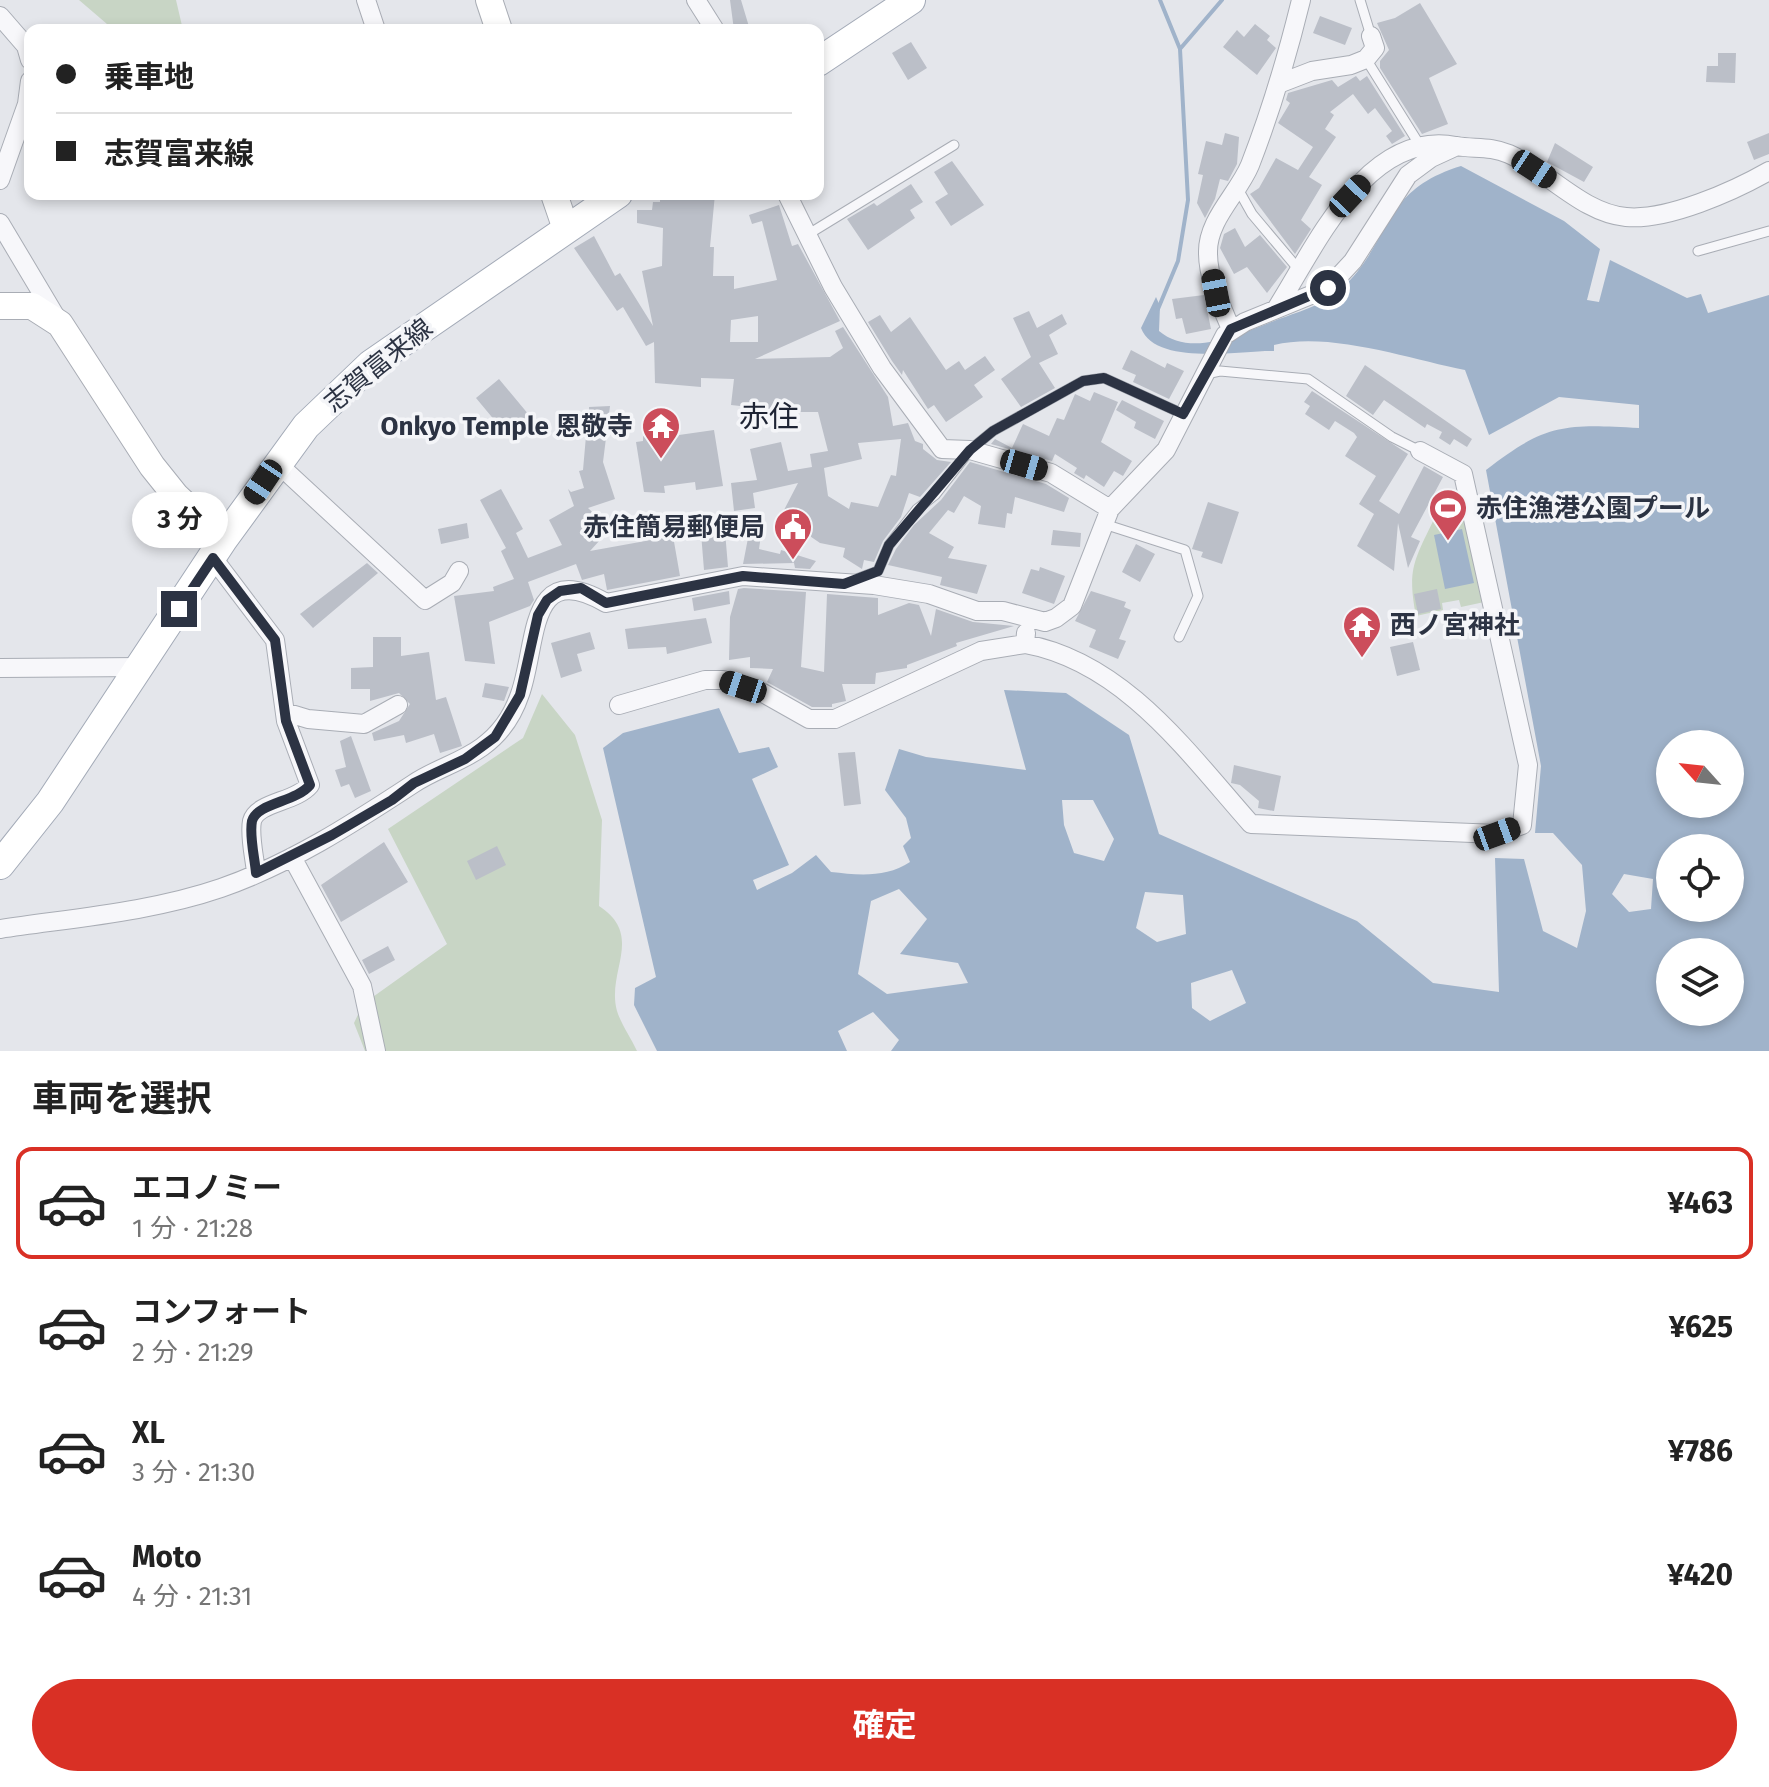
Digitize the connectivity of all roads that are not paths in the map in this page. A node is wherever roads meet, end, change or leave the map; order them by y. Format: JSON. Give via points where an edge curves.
{"nodes":[{"id":1,"x":366,"y":0,"type":"edge"},
{"id":2,"x":489,"y":0,"type":"edge"},
{"id":3,"x":696,"y":0,"type":"edge"},
{"id":4,"x":911,"y":0,"type":"edge"},
{"id":5,"x":1301,"y":0,"type":"edge"},
{"id":6,"x":1360,"y":0,"type":"edge"},
{"id":7,"x":0,"y":16,"type":"edge"},
{"id":8,"x":374,"y":24,"type":"edge"},
{"id":9,"x":497,"y":24,"type":"edge"},
{"id":10,"x":711,"y":24,"type":"edge"},
{"id":11,"x":1371,"y":36,"type":"joint"},
{"id":12,"x":24,"y":44,"type":"edge"},
{"id":13,"x":824,"y":58,"type":"edge"},
{"id":14,"x":1366,"y":59,"type":"junction"},
{"id":15,"x":1281,"y":83,"type":"junction"},
{"id":16,"x":24,"y":112,"type":"edge"},
{"id":17,"x":1419,"y":144,"type":"junction"},
{"id":18,"x":954,"y":145,"type":"dead end"},
{"id":19,"x":1457,"y":146,"type":"junction"},
{"id":20,"x":1769,"y":171,"type":"edge"},
{"id":21,"x":0,"y":180,"type":"edge"},
{"id":22,"x":1238,"y":189,"type":"junction"},
{"id":23,"x":556,"y":200,"type":"edge"},
{"id":24,"x":609,"y":200,"type":"edge"},
{"id":25,"x":790,"y":200,"type":"edge"},
{"id":26,"x":0,"y":223,"type":"edge"},
{"id":27,"x":566,"y":229,"type":"junction"},
{"id":28,"x":1769,"y":231,"type":"edge"},
{"id":29,"x":807,"y":235,"type":"junction"},
{"id":30,"x":1698,"y":251,"type":"dead end"},
{"id":31,"x":1300,"y":271,"type":"junction"},
{"id":32,"x":0,"y":306,"type":"edge"},
{"id":33,"x":1276,"y":309,"type":"junction"},
{"id":34,"x":60,"y":324,"type":"junction"},
{"id":35,"x":1228,"y":332,"type":"junction"},
{"id":36,"x":1206,"y":371,"type":"junction"},
{"id":37,"x":1183,"y":414,"type":"junction"},
{"id":38,"x":970,"y":450,"type":"junction"},
{"id":39,"x":1420,"y":451,"type":"joint"},
{"id":40,"x":277,"y":463,"type":"junction"},
{"id":41,"x":1107,"y":516,"type":"junction"},
{"id":42,"x":218,"y":549,"type":"junction"},
{"id":43,"x":459,"y":571,"type":"dead end"},
{"id":44,"x":844,"y":584,"type":"junction"},
{"id":45,"x":1028,"y":620,"type":"junction"},
{"id":46,"x":1179,"y":637,"type":"dead end"},
{"id":47,"x":1025,"y":644,"type":"junction"},
{"id":48,"x":142,"y":667,"type":"junction"},
{"id":49,"x":0,"y":668,"type":"edge"},
{"id":50,"x":398,"y":705,"type":"dead end"},
{"id":51,"x":619,"y":705,"type":"dead end"},
{"id":52,"x":285,"y":712,"type":"junction"},
{"id":53,"x":292,"y":857,"type":"junction"},
{"id":54,"x":0,"y":865,"type":"edge"},
{"id":55,"x":256,"y":873,"type":"junction"},
{"id":56,"x":0,"y":929,"type":"edge"},
{"id":57,"x":376,"y":1051,"type":"edge"}],
"edges":[{"from":1,"to":8,"type":"street"},
{"from":2,"to":9,"type":"street"},
{"from":3,"to":10,"type":"street"},
{"from":4,"to":13,"type":"main road"},
{"from":5,"to":15,"type":"street"},
{"from":6,"to":11,"type":"lane"},
{"from":7,"to":12,"type":"street"},
{"from":11,"to":14,"type":"street","via":[[1375,48]]},
{"from":14,"to":15,"type":"street"},
{"from":14,"to":17,"type":"lane"},
{"from":15,"to":22,"type":"street"},
{"from":16,"to":21,"type":"street"},
{"from":17,"to":19,"type":"street"},
{"from":17,"to":31,"type":"street","via":[[1390,157],[1334,213]]},
{"from":18,"to":29,"type":"lane"},
{"from":19,"to":20,"type":"street","via":[[1510,154],[1584,201],[1624,217],[1681,208]]},
{"from":19,"to":33,"type":"street","via":[[1408,175],[1353,261],[1328,288]]},
{"from":22,"to":31,"type":"lane"},
{"from":22,"to":35,"type":"street","via":[[1212,227],[1208,252]]},
{"from":23,"to":27,"type":"street"},
{"from":24,"to":27,"type":"main road","name":"志賀富来線"},
{"from":25,"to":29,"type":"street"},
{"from":26,"to":34,"type":"street"},
{"from":27,"to":40,"type":"main road","name":"志賀富来線","via":[[371,364],[329,402]]},
{"from":28,"to":30,"type":"lane"},
{"from":29,"to":38,"type":"street","via":[[882,368],[942,449]]},
{"from":31,"to":33,"type":"street"},
{"from":32,"to":34,"type":"street","via":[[32,306]]},
{"from":33,"to":35,"type":"street"},
{"from":34,"to":42,"type":"street","via":[[152,466]]},
{"from":35,"to":36,"type":"street"},
{"from":36,"to":37,"type":"street"},
{"from":36,"to":39,"type":"lane","via":[[1308,379]]},
{"from":37,"to":38,"type":"lane","via":[[1104,378],[1083,381],[993,431]]},
{"from":37,"to":41,"type":"street","via":[[1166,450]]},
{"from":38,"to":41,"type":"street","via":[[1051,473]]},
{"from":38,"to":44,"type":"lane","via":[[889,545],[878,571]]},
{"from":39,"to":47,"type":"street","via":[[1463,474],[1528,765],[1522,825],[1497,834],[1251,824],[1186,750],[1115,682],[1058,650]]},
{"from":40,"to":42,"type":"main road","name":"志賀富来線"},
{"from":40,"to":43,"type":"street","via":[[425,600],[452,583]]},
{"from":41,"to":45,"type":"street","via":[[1072,606],[1045,622]]},
{"from":41,"to":46,"type":"lane","via":[[1185,550],[1198,596]]},
{"from":42,"to":48,"type":"main road","name":"志賀富来線"},
{"from":42,"to":52,"type":"street","via":[[275,640]]},
{"from":44,"to":45,"type":"street","via":[[929,594],[977,611],[1003,611]]},
{"from":44,"to":53,"type":"street","via":[[743,576],[606,603],[581,588],[560,591],[538,615],[520,695],[495,737]]},
{"from":45,"to":47,"type":"street"},
{"from":47,"to":51,"type":"street","via":[[981,651],[835,719],[809,719],[763,693],[723,680],[705,680]]},
{"from":48,"to":49,"type":"street"},
{"from":48,"to":54,"type":"main road","name":"志賀富来線"},
{"from":50,"to":52,"type":"street","via":[[364,724]]},
{"from":52,"to":55,"type":"street","via":[[310,785],[302,795],[259,810],[252,822]]},
{"from":53,"to":55,"type":"street"},
{"from":53,"to":57,"type":"street","via":[[362,986]]},
{"from":55,"to":56,"type":"street","via":[[147,907]]}]}
